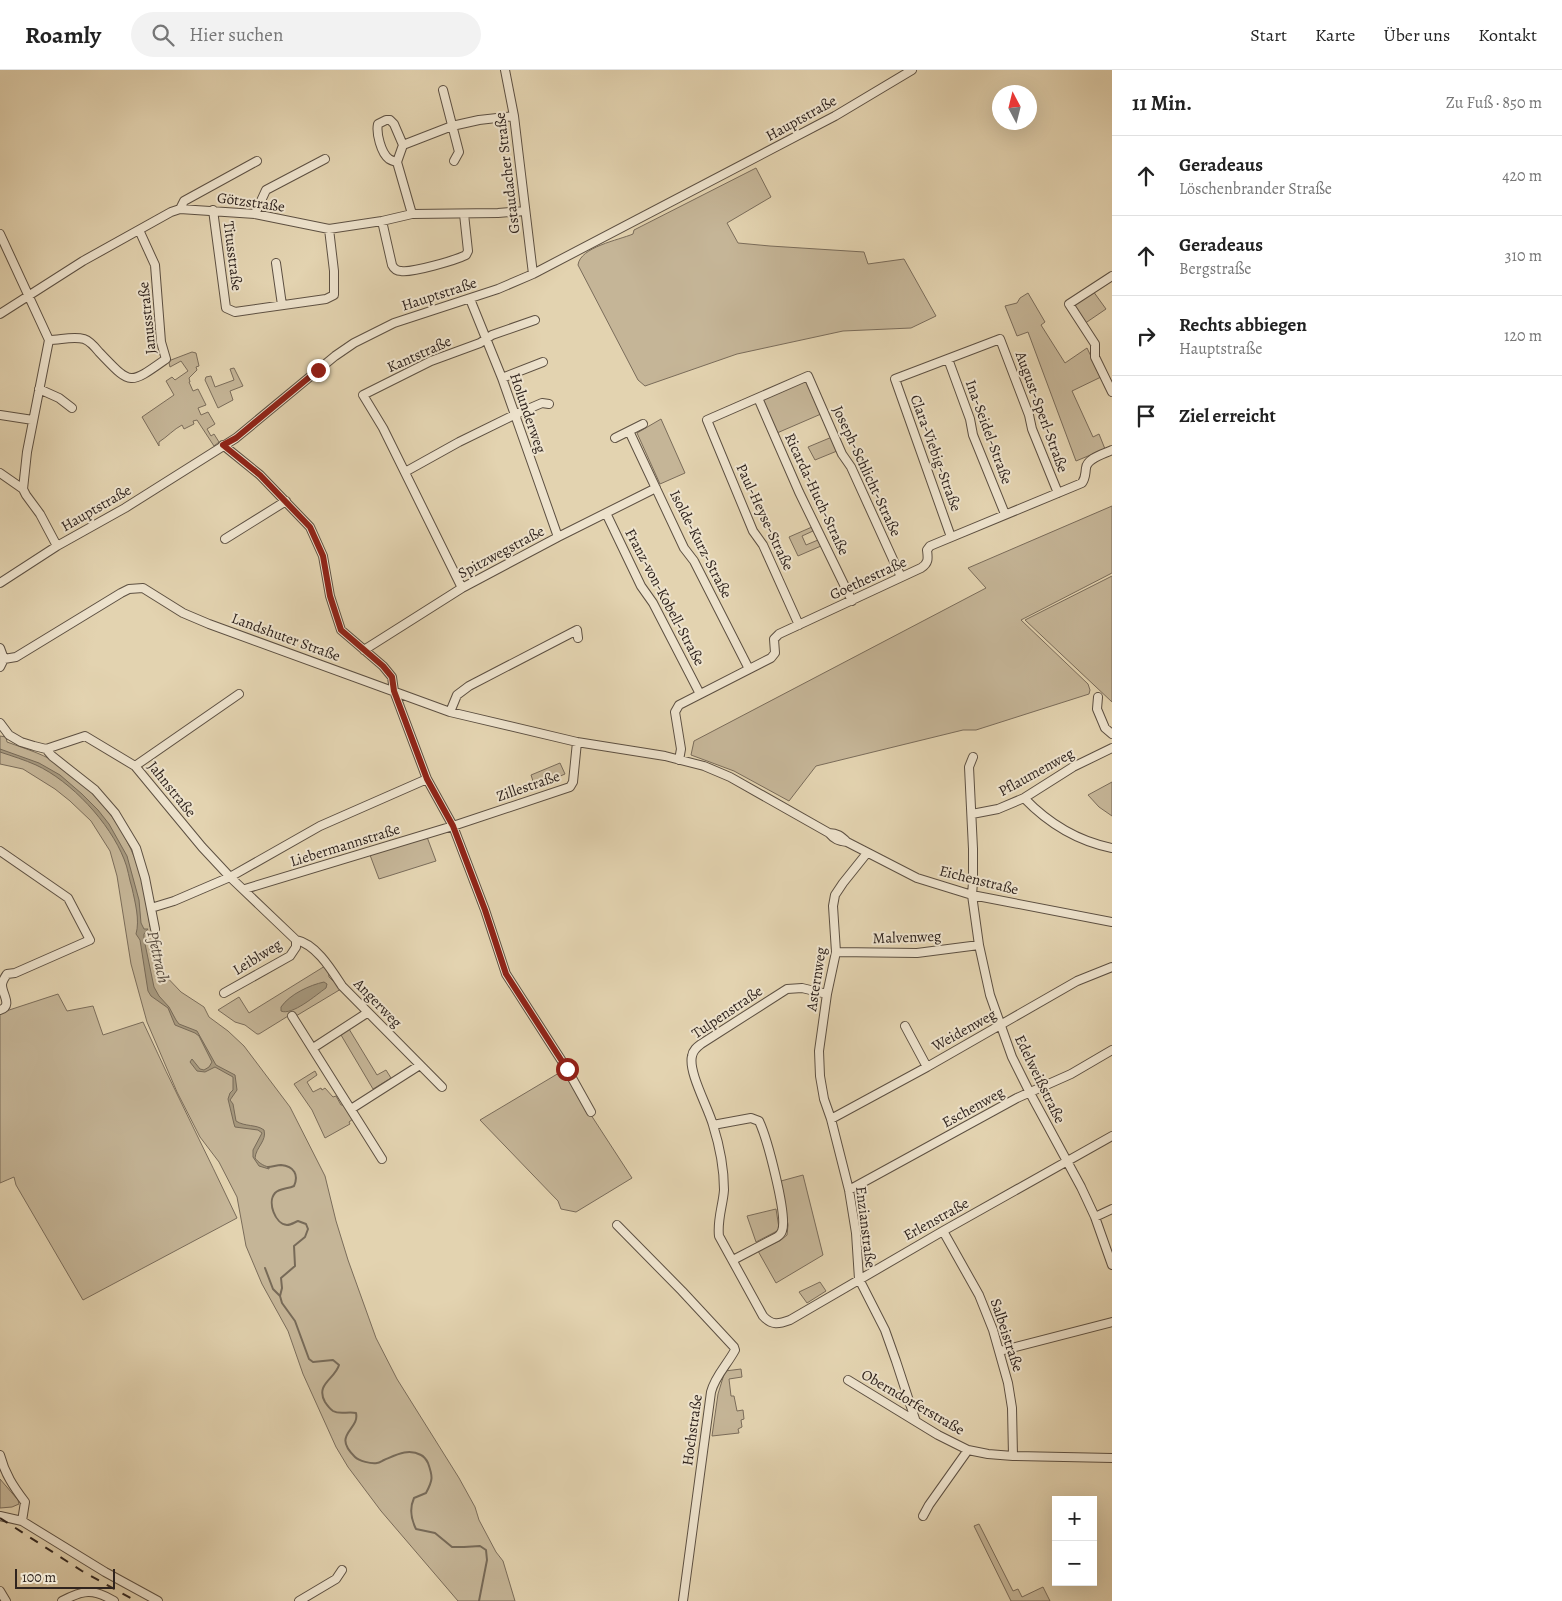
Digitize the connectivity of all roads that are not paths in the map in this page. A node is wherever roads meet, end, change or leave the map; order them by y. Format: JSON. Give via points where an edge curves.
{"nodes":[{"id":1,"x":505,"y":70,"type":"edge"},
{"id":2,"x":912,"y":70,"type":"edge"},
{"id":3,"x":443,"y":90,"type":"dead end"},
{"id":4,"x":514,"y":116,"type":"junction"},
{"id":5,"x":452,"y":126,"type":"junction"},
{"id":6,"x":404,"y":145,"type":"junction"},
{"id":7,"x":325,"y":159,"type":"dead end"},
{"id":8,"x":257,"y":160,"type":"dead end"},
{"id":9,"x":454,"y":161,"type":"dead end"},
{"id":10,"x":397,"y":162,"type":"junction"},
{"id":11,"x":180,"y":208,"type":"junction"},
{"id":12,"x":214,"y":210,"type":"junction"},
{"id":13,"x":525,"y":211,"type":"junction"},
{"id":14,"x":255,"y":214,"type":"junction"},
{"id":15,"x":412,"y":214,"type":"junction"},
{"id":16,"x":464,"y":214,"type":"junction"},
{"id":17,"x":382,"y":221,"type":"junction"},
{"id":18,"x":329,"y":229,"type":"junction"},
{"id":19,"x":139,"y":230,"type":"junction"},
{"id":20,"x":0,"y":234,"type":"edge"},
{"id":21,"x":276,"y":263,"type":"dead end"},
{"id":22,"x":533,"y":274,"type":"junction"},
{"id":23,"x":1112,"y":276,"type":"edge"},
{"id":24,"x":28,"y":296,"type":"junction"},
{"id":25,"x":470,"y":298,"type":"junction"},
{"id":26,"x":282,"y":304,"type":"junction"},
{"id":27,"x":0,"y":314,"type":"edge"},
{"id":28,"x":535,"y":320,"type":"dead end"},
{"id":29,"x":486,"y":339,"type":"junction"},
{"id":30,"x":49,"y":340,"type":"junction"},
{"id":31,"x":948,"y":359,"type":"junction"},
{"id":32,"x":543,"y":362,"type":"dead end"},
{"id":33,"x":502,"y":378,"type":"junction"},
{"id":34,"x":39,"y":389,"type":"junction"},
{"id":35,"x":1112,"y":392,"type":"edge"},
{"id":36,"x":758,"y":398,"type":"junction"},
{"id":37,"x":549,"y":404,"type":"dead end"},
{"id":38,"x":72,"y":408,"type":"dead end"},
{"id":39,"x":0,"y":414,"type":"edge"},
{"id":40,"x":514,"y":415,"type":"junction"},
{"id":41,"x":33,"y":420,"type":"junction"},
{"id":42,"x":643,"y":424,"type":"dead end"},
{"id":43,"x":629,"y":431,"type":"junction"},
{"id":44,"x":615,"y":438,"type":"dead end"},
{"id":45,"x":223,"y":445,"type":"junction"},
{"id":46,"x":1112,"y":450,"type":"edge"},
{"id":47,"x":405,"y":472,"type":"junction"},
{"id":48,"x":0,"y":473,"type":"edge"},
{"id":49,"x":656,"y":488,"type":"junction"},
{"id":50,"x":23,"y":489,"type":"junction"},
{"id":51,"x":1058,"y":493,"type":"junction"},
{"id":52,"x":286,"y":501,"type":"junction"},
{"id":53,"x":606,"y":513,"type":"junction"},
{"id":54,"x":1005,"y":514,"type":"junction"},
{"id":55,"x":951,"y":536,"type":"junction"},
{"id":56,"x":558,"y":537,"type":"junction"},
{"id":57,"x":225,"y":539,"type":"dead end"},
{"id":58,"x":57,"y":546,"type":"junction"},
{"id":59,"x":901,"y":577,"type":"junction"},
{"id":60,"x":0,"y":583,"type":"edge"},
{"id":61,"x":462,"y":588,"type":"junction"},
{"id":62,"x":852,"y":601,"type":"junction"},
{"id":63,"x":799,"y":625,"type":"junction"},
{"id":64,"x":578,"y":638,"type":"dead end"},
{"id":65,"x":0,"y":648,"type":"edge"},
{"id":66,"x":364,"y":650,"type":"junction"},
{"id":67,"x":4,"y":659,"type":"junction"},
{"id":68,"x":0,"y":667,"type":"edge"},
{"id":69,"x":749,"y":669,"type":"junction"},
{"id":70,"x":394,"y":691,"type":"junction"},
{"id":71,"x":239,"y":694,"type":"dead end"},
{"id":72,"x":700,"y":694,"type":"junction"},
{"id":73,"x":1098,"y":697,"type":"dead end"},
{"id":74,"x":450,"y":712,"type":"junction"},
{"id":75,"x":0,"y":723,"type":"edge"},
{"id":76,"x":1112,"y":734,"type":"edge"},
{"id":77,"x":578,"y":742,"type":"junction"},
{"id":78,"x":1112,"y":748,"type":"edge"},
{"id":79,"x":46,"y":749,"type":"junction"},
{"id":80,"x":665,"y":756,"type":"joint"},
{"id":81,"x":973,"y":757,"type":"dead end"},
{"id":82,"x":680,"y":760,"type":"junction"},
{"id":83,"x":135,"y":766,"type":"junction"},
{"id":84,"x":427,"y":779,"type":"junction"},
{"id":85,"x":1024,"y":798,"type":"junction"},
{"id":86,"x":972,"y":814,"type":"junction"},
{"id":87,"x":453,"y":826,"type":"junction"},
{"id":88,"x":1112,"y":848,"type":"edge"},
{"id":89,"x":868,"y":853,"type":"junction"},
{"id":90,"x":1,"y":854,"type":"edge"},
{"id":91,"x":230,"y":877,"type":"junction"},
{"id":92,"x":245,"y":889,"type":"junction"},
{"id":93,"x":972,"y":895,"type":"junction"},
{"id":94,"x":151,"y":908,"type":"junction"},
{"id":95,"x":1112,"y":922,"type":"edge"},
{"id":96,"x":155,"y":930,"type":"dead end"},
{"id":97,"x":296,"y":940,"type":"junction"},
{"id":98,"x":979,"y":945,"type":"junction"},
{"id":99,"x":836,"y":952,"type":"junction"},
{"id":100,"x":1112,"y":967,"type":"edge"},
{"id":101,"x":224,"y":993,"type":"dead end"},
{"id":102,"x":827,"y":994,"type":"junction"},
{"id":103,"x":0,"y":1010,"type":"edge"},
{"id":104,"x":367,"y":1013,"type":"junction"},
{"id":105,"x":292,"y":1016,"type":"dead end"},
{"id":106,"x":905,"y":1026,"type":"dead end"},
{"id":107,"x":1000,"y":1026,"type":"junction"},
{"id":108,"x":313,"y":1048,"type":"junction"},
{"id":109,"x":1112,"y":1050,"type":"edge"},
{"id":110,"x":420,"y":1065,"type":"junction"},
{"id":111,"x":927,"y":1067,"type":"junction"},
{"id":112,"x":442,"y":1087,"type":"dead end"},
{"id":113,"x":1030,"y":1093,"type":"junction"},
{"id":114,"x":351,"y":1109,"type":"junction"},
{"id":115,"x":591,"y":1112,"type":"dead end"},
{"id":116,"x":831,"y":1119,"type":"junction"},
{"id":117,"x":713,"y":1125,"type":"junction"},
{"id":118,"x":1112,"y":1136,"type":"edge"},
{"id":119,"x":382,"y":1158,"type":"dead end"},
{"id":120,"x":1066,"y":1161,"type":"junction"},
{"id":121,"x":849,"y":1190,"type":"junction"},
{"id":122,"x":1112,"y":1209,"type":"edge"},
{"id":123,"x":1095,"y":1217,"type":"junction"},
{"id":124,"x":617,"y":1226,"type":"dead end"},
{"id":125,"x":943,"y":1231,"type":"junction"},
{"id":126,"x":733,"y":1260,"type":"junction"},
{"id":127,"x":1112,"y":1265,"type":"edge"},
{"id":128,"x":859,"y":1279,"type":"junction"},
{"id":129,"x":1112,"y":1322,"type":"edge"},
{"id":130,"x":773,"y":1323,"type":"joint"},
{"id":131,"x":1000,"y":1351,"type":"junction"},
{"id":132,"x":848,"y":1380,"type":"dead end"},
{"id":133,"x":915,"y":1419,"type":"junction"},
{"id":134,"x":968,"y":1450,"type":"junction"},
{"id":135,"x":0,"y":1455,"type":"edge"},
{"id":136,"x":1013,"y":1456,"type":"junction"},
{"id":137,"x":1112,"y":1458,"type":"edge"},
{"id":138,"x":1,"y":1464,"type":"edge"},
{"id":139,"x":0,"y":1516,"type":"edge"},
{"id":140,"x":923,"y":1516,"type":"dead end"},
{"id":141,"x":22,"y":1521,"type":"junction"},
{"id":142,"x":342,"y":1570,"type":"dead end"},
{"id":143,"x":0,"y":1592,"type":"edge"},
{"id":144,"x":6,"y":1601,"type":"edge"},
{"id":145,"x":62,"y":1601,"type":"edge"},
{"id":146,"x":114,"y":1601,"type":"edge"},
{"id":147,"x":158,"y":1601,"type":"edge"},
{"id":148,"x":298,"y":1601,"type":"edge"},
{"id":149,"x":683,"y":1601,"type":"edge"}],
"edges":[{"from":1,"to":4,"type":"street","name":"Gstaudacher Straße"},
{"from":2,"to":22,"type":"street","name":"Hauptstraße","via":[[835,116]]},
{"from":3,"to":5,"type":"street"},
{"from":4,"to":5,"type":"street"},
{"from":4,"to":13,"type":"street","name":"Gstaudacher Straße"},
{"from":5,"to":6,"type":"street"},
{"from":5,"to":9,"type":"street","via":[[460,152]]},
{"from":6,"to":10,"type":"street"},
{"from":6,"to":10,"type":"street","via":[[390,120],[378,124],[383,151],[390,160]]},
{"from":7,"to":14,"type":"street","via":[[266,190]]},
{"from":8,"to":11,"type":"street","via":[[184,202]]},
{"from":10,"to":15,"type":"street"},
{"from":11,"to":12,"type":"street","name":"Götzstraße"},
{"from":11,"to":19,"type":"street"},
{"from":12,"to":14,"type":"street","name":"Götzstraße"},
{"from":12,"to":26,"type":"street","name":"Titusstraße","via":[[226,308],[235,312]]},
{"from":13,"to":16,"type":"street","name":"Götzstraße"},
{"from":13,"to":22,"type":"street","name":"Gstaudacher Straße"},
{"from":14,"to":18,"type":"street","name":"Götzstraße"},
{"from":15,"to":16,"type":"street","name":"Götzstraße"},
{"from":15,"to":17,"type":"street","name":"Götzstraße"},
{"from":16,"to":17,"type":"street","via":[[466,255],[408,271],[394,269]]},
{"from":17,"to":18,"type":"street","name":"Götzstraße"},
{"from":18,"to":26,"type":"street","name":"Titusstraße","via":[[334,295],[326,299]]},
{"from":19,"to":24,"type":"street","via":[[83,260]]},
{"from":19,"to":30,"type":"street","name":"Janusstraße","via":[[154,265],[166,359],[142,376],[131,378],[122,375],[86,340]]},
{"from":20,"to":24,"type":"street"},
{"from":21,"to":26,"type":"street"},
{"from":22,"to":25,"type":"street","name":"Hauptstraße"},
{"from":23,"to":35,"type":"street","via":[[1069,304],[1095,344],[1095,358]]},
{"from":24,"to":27,"type":"street"},
{"from":24,"to":30,"type":"street"},
{"from":25,"to":29,"type":"street","name":"Holunderweg"},
{"from":25,"to":45,"type":"street","name":"Hauptstraße","via":[[394,323],[354,343]]},
{"from":28,"to":29,"type":"street","name":"Kantstraße"},
{"from":29,"to":33,"type":"street","name":"Holunderweg"},
{"from":29,"to":47,"type":"street","name":"Kantstraße","via":[[430,361],[363,395]]},
{"from":30,"to":34,"type":"street"},
{"from":31,"to":51,"type":"street","name":"August-Sperl-Straße","via":[[1000,340]]},
{"from":31,"to":54,"type":"street","name":"Ina-Seidel-Straße","via":[[973,435]]},
{"from":31,"to":55,"type":"street","name":"Clara-Viebig-Straße","via":[[895,379]]},
{"from":32,"to":33,"type":"street"},
{"from":33,"to":40,"type":"street","name":"Holunderweg"},
{"from":34,"to":38,"type":"street"},
{"from":34,"to":41,"type":"street"},
{"from":36,"to":59,"type":"street","name":"Joseph-Schlicht-Straße","via":[[808,376]]},
{"from":36,"to":62,"type":"street","name":"Ricarda-Huch-Straße"},
{"from":36,"to":63,"type":"street","name":"Paul-Heyse-Straße","via":[[707,420],[753,531],[763,545]]},
{"from":37,"to":40,"type":"street"},
{"from":39,"to":41,"type":"street"},
{"from":40,"to":47,"type":"street"},
{"from":40,"to":56,"type":"street","name":"Holunderweg"},
{"from":41,"to":50,"type":"street"},
{"from":42,"to":43,"type":"street"},
{"from":43,"to":44,"type":"street"},
{"from":43,"to":49,"type":"street","name":"Isolde-Kurz-Straße"},
{"from":45,"to":52,"type":"street"},
{"from":45,"to":58,"type":"street","name":"Hauptstraße","via":[[125,508]]},
{"from":46,"to":51,"type":"street","name":"Goethestraße","via":[[1090,461],[1082,483]]},
{"from":47,"to":61,"type":"street"},
{"from":48,"to":50,"type":"street"},
{"from":49,"to":53,"type":"street","name":"Spitzwegstraße"},
{"from":49,"to":69,"type":"street","name":"Isolde-Kurz-Straße","via":[[684,548],[694,561]]},
{"from":50,"to":58,"type":"street"},
{"from":51,"to":54,"type":"street","name":"Goethestraße"},
{"from":52,"to":57,"type":"street"},
{"from":52,"to":66,"type":"street","via":[[310,527],[323,556],[330,596],[341,630]]},
{"from":53,"to":56,"type":"street","name":"Spitzwegstraße"},
{"from":53,"to":72,"type":"street","name":"Franz-von-Kobell-Straße","via":[[641,586],[653,602]]},
{"from":54,"to":55,"type":"street","name":"Goethestraße"},
{"from":55,"to":59,"type":"street","name":"Goethestraße","via":[[930,546],[924,566]]},
{"from":56,"to":61,"type":"street","name":"Spitzwegstraße"},
{"from":58,"to":60,"type":"street","name":"Hauptstraße"},
{"from":59,"to":62,"type":"street","name":"Goethestraße"},
{"from":61,"to":66,"type":"street","name":"Spitzwegstraße"},
{"from":62,"to":63,"type":"street","name":"Goethestraße"},
{"from":63,"to":69,"type":"street","name":"Goethestraße","via":[[774,639],[774,656]]},
{"from":64,"to":74,"type":"street","via":[[577,630],[469,686],[457,695]]},
{"from":65,"to":67,"type":"street"},
{"from":66,"to":70,"type":"street","via":[[392,677]]},
{"from":67,"to":68,"type":"street"},
{"from":67,"to":70,"type":"street","name":"Landshuter Straße","via":[[16,658],[121,592],[143,588],[209,624]]},
{"from":69,"to":72,"type":"street","name":"Goethestraße"},
{"from":70,"to":74,"type":"street","name":"Landshuter Straße"},
{"from":70,"to":84,"type":"street"},
{"from":71,"to":83,"type":"street"},
{"from":72,"to":82,"type":"street","name":"Goethestraße","via":[[676,709]]},
{"from":73,"to":76,"type":"street","via":[[1097,710],[1105,728]]},
{"from":74,"to":77,"type":"street","name":"Landshuter Straße"},
{"from":75,"to":79,"type":"street","via":[[9,735],[21,742]]},
{"from":77,"to":80,"type":"street","name":"Landshuter Straße"},
{"from":77,"to":87,"type":"street","name":"Zillestraße","via":[[570,787]]},
{"from":78,"to":85,"type":"street","name":"Pflaumenweg","via":[[1073,767]]},
{"from":79,"to":83,"type":"street","name":"Jahnstraße","via":[[85,736]]},
{"from":79,"to":94,"type":"street","via":[[95,790],[115,813],[136,848]]},
{"from":80,"to":82,"type":"street","name":"Eichenstraße"},
{"from":81,"to":86,"type":"street","via":[[969,767]]},
{"from":82,"to":89,"type":"street","name":"Eichenstraße","via":[[718,772],[766,796],[839,842],[847,842]]},
{"from":83,"to":91,"type":"street","name":"Jahnstraße"},
{"from":84,"to":87,"type":"street"},
{"from":84,"to":91,"type":"street","via":[[320,826]]},
{"from":85,"to":86,"type":"street","name":"Pflaumenweg","via":[[998,809]]},
{"from":85,"to":88,"type":"street","via":[[1038,813],[1071,835]]},
{"from":86,"to":93,"type":"street"},
{"from":87,"to":92,"type":"street","name":"Liebermannstraße"},
{"from":87,"to":115,"type":"street","via":[[506,974]]},
{"from":89,"to":93,"type":"street","name":"Eichenstraße","via":[[917,878]]},
{"from":89,"to":99,"type":"street","name":"Asternweg","via":[[835,895],[832,906]]},
{"from":90,"to":103,"type":"street","via":[[68,898],[90,940],[7,974],[2,986],[7,1000],[4,1009]]},
{"from":91,"to":92,"type":"street","name":"Jahnstraße"},
{"from":91,"to":94,"type":"street"},
{"from":92,"to":97,"type":"street","name":"Jahnstraße"},
{"from":93,"to":95,"type":"street","name":"Eichenstraße"},
{"from":93,"to":98,"type":"street","name":"Edelweißstraße"},
{"from":94,"to":96,"type":"street"},
{"from":97,"to":101,"type":"street","name":"Leiblweg","via":[[290,956]]},
{"from":97,"to":104,"type":"street","name":"Angerweg","via":[[305,942],[330,966],[342,986]]},
{"from":98,"to":99,"type":"street","name":"Malvenweg","via":[[917,953]]},
{"from":98,"to":107,"type":"street","name":"Edelweißstraße"},
{"from":99,"to":102,"type":"street","name":"Asternweg"},
{"from":100,"to":107,"type":"street","name":"Weidenweg","via":[[1077,981]]},
{"from":102,"to":116,"type":"street","name":"Asternweg","via":[[819,1051],[824,1099]]},
{"from":102,"to":117,"type":"street","name":"Tulpenstraße","via":[[802,988],[787,989],[696,1048],[692,1056],[692,1072]]},
{"from":104,"to":108,"type":"street"},
{"from":104,"to":110,"type":"street","name":"Angerweg"},
{"from":105,"to":108,"type":"street"},
{"from":106,"to":111,"type":"street"},
{"from":107,"to":111,"type":"street","name":"Weidenweg"},
{"from":107,"to":113,"type":"street","name":"Edelweißstraße"},
{"from":108,"to":114,"type":"street"},
{"from":109,"to":113,"type":"street","name":"Eschenweg"},
{"from":110,"to":112,"type":"street","name":"Angerweg"},
{"from":110,"to":114,"type":"street"},
{"from":111,"to":116,"type":"street","name":"Weidenweg"},
{"from":113,"to":120,"type":"street","name":"Edelweißstraße"},
{"from":113,"to":121,"type":"street","name":"Eschenweg"},
{"from":114,"to":119,"type":"street"},
{"from":116,"to":121,"type":"street","name":"Enzianstraße"},
{"from":117,"to":126,"type":"street","name":"Tulpenstraße","via":[[724,1189],[719,1230]]},
{"from":117,"to":126,"type":"street","via":[[751,1118],[760,1121],[780,1199],[782,1233]]},
{"from":118,"to":120,"type":"street","name":"Erlenstraße"},
{"from":120,"to":123,"type":"street","name":"Edelweißstraße"},
{"from":120,"to":125,"type":"street","name":"Erlenstraße"},
{"from":121,"to":128,"type":"street","name":"Enzianstraße"},
{"from":122,"to":123,"type":"street"},
{"from":123,"to":127,"type":"street","name":"Edelweißstraße"},
{"from":124,"to":149,"type":"street","name":"Hochstraße","via":[[735,1350],[711,1392]]},
{"from":125,"to":128,"type":"street","name":"Erlenstraße"},
{"from":125,"to":131,"type":"street","name":"Salbeistraße","via":[[979,1295]]},
{"from":126,"to":130,"type":"street","name":"Tulpenstraße","via":[[763,1316]]},
{"from":128,"to":130,"type":"street","name":"Erlenstraße","via":[[790,1320]]},
{"from":128,"to":133,"type":"street","name":"Enzianstraße","via":[[885,1330]]},
{"from":129,"to":131,"type":"street"},
{"from":131,"to":136,"type":"street","name":"Salbeistraße","via":[[1012,1408]]},
{"from":132,"to":133,"type":"street","name":"Oberndorferstraße"},
{"from":133,"to":134,"type":"street","name":"Oberndorferstraße"},
{"from":134,"to":136,"type":"street","name":"Oberndorferstraße"},
{"from":134,"to":140,"type":"street"},
{"from":135,"to":138,"type":"street"},
{"from":136,"to":137,"type":"street","name":"Oberndorferstraße"},
{"from":138,"to":141,"type":"street","via":[[25,1502]]},
{"from":139,"to":141,"type":"street"},
{"from":141,"to":147,"type":"street"},
{"from":142,"to":148,"type":"street","via":[[336,1579]]},
{"from":143,"to":144,"type":"street"},
{"from":145,"to":146,"type":"street","via":[[89,1591]]}]}
